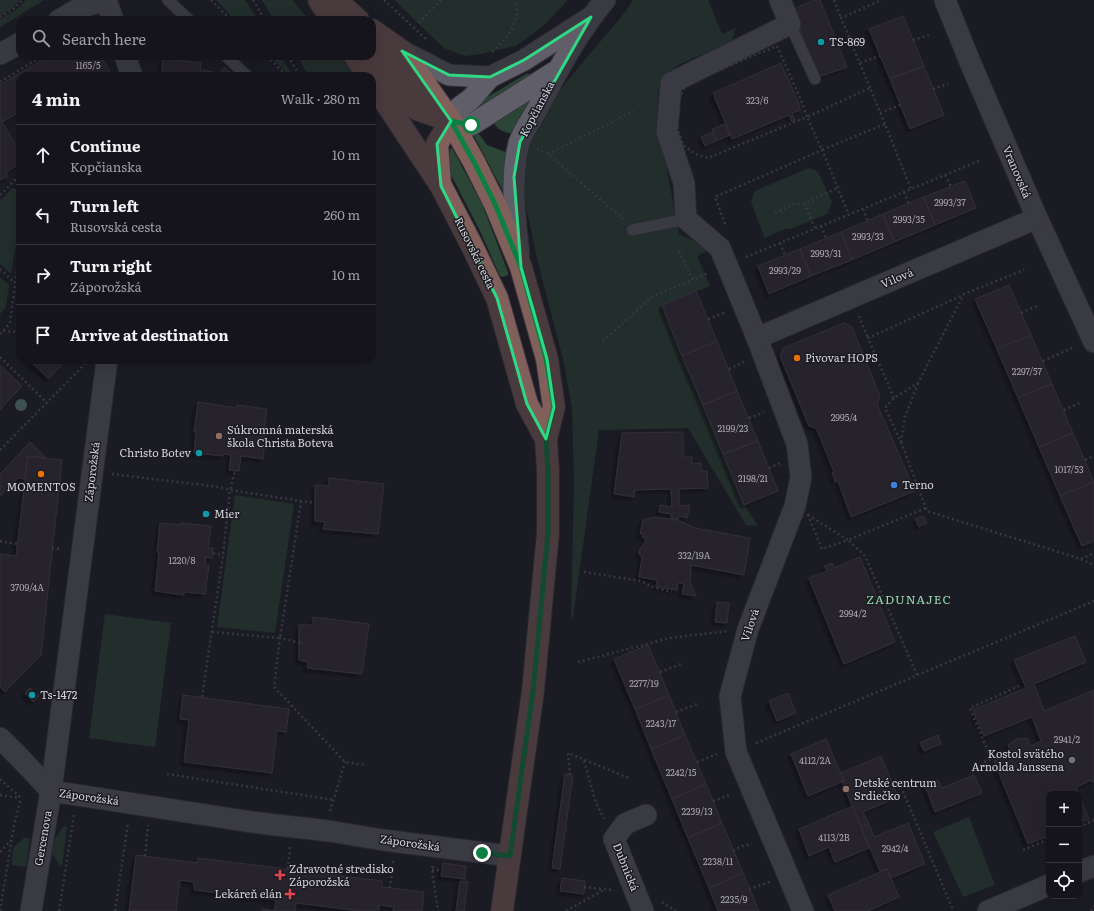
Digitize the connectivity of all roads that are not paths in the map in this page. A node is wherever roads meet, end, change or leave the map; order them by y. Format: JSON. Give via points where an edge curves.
{"nodes":[{"id":1,"x":105,"y":0,"type":"edge"},
{"id":2,"x":168,"y":0,"type":"edge"},
{"id":3,"x":319,"y":0,"type":"edge"},
{"id":4,"x":336,"y":0,"type":"edge"},
{"id":5,"x":605,"y":0,"type":"edge"},
{"id":6,"x":780,"y":0,"type":"edge"},
{"id":7,"x":945,"y":0,"type":"edge"},
{"id":8,"x":66,"y":16,"type":"edge"},
{"id":9,"x":111,"y":16,"type":"edge"},
{"id":10,"x":185,"y":16,"type":"edge"},
{"id":11,"x":344,"y":16,"type":"edge"},
{"id":12,"x":347,"y":16,"type":"edge"},
{"id":13,"x":591,"y":17,"type":"junction"},
{"id":14,"x":790,"y":24,"type":"junction"},
{"id":15,"x":376,"y":33,"type":"edge"},
{"id":16,"x":16,"y":45,"type":"edge"},
{"id":17,"x":402,"y":51,"type":"junction"},
{"id":18,"x":376,"y":52,"type":"edge"},
{"id":19,"x":0,"y":54,"type":"edge"},
{"id":20,"x":126,"y":60,"type":"edge"},
{"id":21,"x":230,"y":60,"type":"edge"},
{"id":22,"x":358,"y":60,"type":"edge"},
{"id":23,"x":558,"y":70,"type":"junction"},
{"id":24,"x":131,"y":72,"type":"edge"},
{"id":25,"x":243,"y":72,"type":"edge"},
{"id":26,"x":365,"y":72,"type":"edge"},
{"id":27,"x":490,"y":76,"type":"junction"},
{"id":28,"x":815,"y":79,"type":"dead end"},
{"id":29,"x":376,"y":88,"type":"edge"},
{"id":30,"x":451,"y":121,"type":"junction"},
{"id":31,"x":441,"y":186,"type":"junction"},
{"id":32,"x":1037,"y":218,"type":"junction"},
{"id":33,"x":686,"y":220,"type":"junction"},
{"id":34,"x":632,"y":230,"type":"road end"},
{"id":35,"x":521,"y":267,"type":"junction"},
{"id":36,"x":757,"y":338,"type":"junction"},
{"id":37,"x":1093,"y":340,"type":"edge"},
{"id":38,"x":106,"y":364,"type":"edge"},
{"id":39,"x":546,"y":439,"type":"junction"},
{"id":40,"x":0,"y":738,"type":"edge"},
{"id":41,"x":51,"y":791,"type":"junction"},
{"id":42,"x":646,"y":815,"type":"dead end"},
{"id":43,"x":510,"y":856,"type":"junction"},
{"id":44,"x":1094,"y":866,"type":"edge"},
{"id":45,"x":1082,"y":871,"type":"edge"},
{"id":46,"x":1046,"y":886,"type":"edge"},
{"id":47,"x":31,"y":911,"type":"edge"},
{"id":48,"x":502,"y":911,"type":"edge"},
{"id":49,"x":643,"y":911,"type":"edge"},
{"id":50,"x":802,"y":911,"type":"edge"},
{"id":51,"x":988,"y":911,"type":"edge"}],
"edges":[{"from":1,"to":8,"type":"street","via":[[80,8]]},
{"from":1,"to":9,"type":"street"},
{"from":2,"to":10,"type":"lane"},
{"from":3,"to":11,"type":"street"},
{"from":4,"to":12,"type":"street"},
{"from":5,"to":13,"type":"street","name":"Kopčianska"},
{"from":6,"to":14,"type":"street"},
{"from":7,"to":32,"type":"street","name":"Vranovská"},
{"from":13,"to":23,"type":"street","name":"Kopčianska"},
{"from":13,"to":27,"type":"street","name":"Kopčianska","via":[[524,60]]},
{"from":14,"to":28,"type":"lane"},
{"from":14,"to":33,"type":"street","via":[[671,83],[667,132],[684,183]]},
{"from":15,"to":17,"type":"street","name":"Rusovská cesta"},
{"from":16,"to":19,"type":"street"},
{"from":17,"to":27,"type":"street","name":"Kopčianska","via":[[449,75]]},
{"from":17,"to":30,"type":"street","name":"Rusovská cesta"},
{"from":18,"to":30,"type":"street","via":[[416,110]]},
{"from":20,"to":24,"type":"street"},
{"from":21,"to":25,"type":"lane"},
{"from":22,"to":26,"type":"street"},
{"from":23,"to":30,"type":"street","name":"Kopčianska","via":[[471,125]]},
{"from":23,"to":35,"type":"street","name":"Kopčianska","via":[[520,142],[514,177],[515,220]]},
{"from":27,"to":30,"type":"street","name":"Kopčianska","via":[[471,99],[460,107]]},
{"from":29,"to":31,"type":"street","name":"Rusovská cesta"},
{"from":30,"to":31,"type":"street","via":[[437,144]]},
{"from":30,"to":35,"type":"street","name":"Rusovská cesta","via":[[495,204]]},
{"from":31,"to":39,"type":"street","name":"Rusovská cesta","via":[[497,298],[527,404]]},
{"from":32,"to":36,"type":"street","name":"Vilová"},
{"from":32,"to":37,"type":"street","name":"Vranovská"},
{"from":33,"to":34,"type":"lane"},
{"from":33,"to":36,"type":"street","name":"Vilová","via":[[720,248]]},
{"from":35,"to":39,"type":"street","name":"Rusovská cesta","via":[[546,359],[553,400],[554,407]]},
{"from":36,"to":50,"type":"street","name":"Vilová","via":[[797,444],[802,477],[795,506],[748,629],[730,696],[736,752]]},
{"from":38,"to":41,"type":"street","name":"Záporožská"},
{"from":39,"to":43,"type":"street","name":"Rusovská cesta","via":[[548,533],[533,691]]},
{"from":40,"to":41,"type":"street"},
{"from":41,"to":43,"type":"street","name":"Záporožská","via":[[259,823]]},
{"from":41,"to":47,"type":"street","name":"Gercenova"},
{"from":42,"to":49,"type":"street","name":"Dubnická","via":[[625,824],[614,839]]},
{"from":43,"to":48,"type":"street","name":"Rusovská cesta"},
{"from":44,"to":45,"type":"street"},
{"from":46,"to":51,"type":"street"}]}
